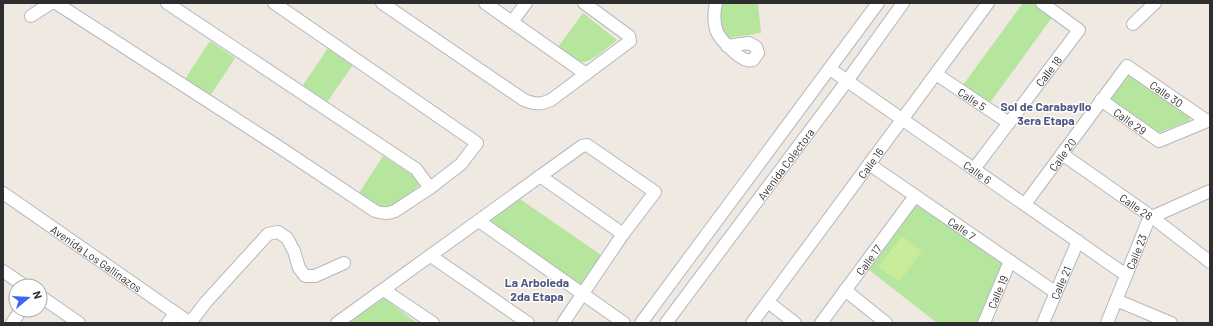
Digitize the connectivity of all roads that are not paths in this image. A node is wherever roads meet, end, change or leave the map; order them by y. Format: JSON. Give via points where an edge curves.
{"nodes":[{"id":1,"x":50,"y":3,"type":"edge"},
{"id":2,"x":56,"y":3,"type":"edge"},
{"id":3,"x":167,"y":3,"type":"edge"},
{"id":4,"x":274,"y":3,"type":"edge"},
{"id":5,"x":382,"y":3,"type":"edge"},
{"id":6,"x":485,"y":3,"type":"edge"},
{"id":7,"x":526,"y":3,"type":"edge"},
{"id":8,"x":584,"y":3,"type":"edge"},
{"id":9,"x":716,"y":3,"type":"edge"},
{"id":10,"x":878,"y":3,"type":"edge"},
{"id":11,"x":903,"y":3,"type":"edge"},
{"id":12,"x":988,"y":3,"type":"edge"},
{"id":13,"x":1042,"y":3,"type":"edge"},
{"id":14,"x":1155,"y":3,"type":"edge"},
{"id":15,"x":31,"y":16,"type":"dead end"},
{"id":16,"x":512,"y":22,"type":"junction"},
{"id":17,"x":1133,"y":24,"type":"dead end"},
{"id":18,"x":727,"y":46,"type":"dead end"},
{"id":19,"x":1127,"y":66,"type":"joint"},
{"id":20,"x":830,"y":69,"type":"junction"},
{"id":21,"x":586,"y":74,"type":"junction"},
{"id":22,"x":936,"y":74,"type":"junction"},
{"id":23,"x":847,"y":81,"type":"junction"},
{"id":24,"x":1101,"y":100,"type":"junction"},
{"id":25,"x":902,"y":119,"type":"junction"},
{"id":26,"x":1208,"y":120,"type":"edge"},
{"id":27,"x":1009,"y":123,"type":"junction"},
{"id":28,"x":1062,"y":154,"type":"junction"},
{"id":29,"x":870,"y":164,"type":"junction"},
{"id":30,"x":974,"y":169,"type":"junction"},
{"id":31,"x":540,"y":176,"type":"junction"},
{"id":32,"x":430,"y":188,"type":"junction"},
{"id":33,"x":1210,"y":191,"type":"edge"},
{"id":34,"x":3,"y":193,"type":"edge"},
{"id":35,"x":915,"y":196,"type":"junction"},
{"id":36,"x":1025,"y":204,"type":"junction"},
{"id":37,"x":1152,"y":217,"type":"junction"},
{"id":38,"x":479,"y":221,"type":"junction"},
{"id":39,"x":623,"y":234,"type":"junction"},
{"id":40,"x":1078,"y":241,"type":"junction"},
{"id":41,"x":1205,"y":252,"type":"edge"},
{"id":42,"x":431,"y":256,"type":"junction"},
{"id":43,"x":1010,"y":261,"type":"junction"},
{"id":44,"x":1210,"y":262,"type":"edge"},
{"id":45,"x":344,"y":263,"type":"dead end"},
{"id":46,"x":3,"y":271,"type":"edge"},
{"id":47,"x":1126,"y":275,"type":"junction"},
{"id":48,"x":13,"y":278,"type":"edge"},
{"id":49,"x":384,"y":290,"type":"junction"},
{"id":50,"x":845,"y":290,"type":"junction"},
{"id":51,"x":1055,"y":292,"type":"junction"},
{"id":52,"x":583,"y":294,"type":"junction"},
{"id":53,"x":1116,"y":300,"type":"junction"},
{"id":54,"x":48,"y":302,"type":"edge"},
{"id":55,"x":768,"y":302,"type":"junction"},
{"id":56,"x":176,"y":313,"type":"junction"},
{"id":57,"x":1168,"y":322,"type":"edge"},
{"id":58,"x":79,"y":323,"type":"edge"},
{"id":59,"x":168,"y":323,"type":"edge"},
{"id":60,"x":190,"y":323,"type":"edge"},
{"id":61,"x":337,"y":323,"type":"edge"},
{"id":62,"x":433,"y":323,"type":"edge"},
{"id":63,"x":528,"y":323,"type":"edge"},
{"id":64,"x":563,"y":323,"type":"edge"},
{"id":65,"x":624,"y":323,"type":"edge"},
{"id":66,"x":641,"y":323,"type":"edge"},
{"id":67,"x":666,"y":323,"type":"edge"},
{"id":68,"x":752,"y":323,"type":"edge"},
{"id":69,"x":794,"y":323,"type":"edge"},
{"id":70,"x":821,"y":323,"type":"edge"},
{"id":71,"x":886,"y":323,"type":"edge"},
{"id":72,"x":984,"y":323,"type":"edge"},
{"id":73,"x":1043,"y":323,"type":"edge"},
{"id":74,"x":1106,"y":323,"type":"edge"}],
"edges":[{"from":1,"to":15,"type":"street"},
{"from":2,"to":32,"type":"street","via":[[375,211],[395,211]]},
{"from":3,"to":32,"type":"street","via":[[416,169]]},
{"from":4,"to":32,"type":"street","via":[[477,143],[461,164]]},
{"from":5,"to":21,"type":"street","via":[[532,103],[542,104],[551,100]]},
{"from":6,"to":16,"type":"street"},
{"from":7,"to":16,"type":"street"},
{"from":8,"to":21,"type":"street","via":[[630,36],[630,41]]},
{"from":9,"to":18,"type":"street","via":[[716,32]]},
{"from":10,"to":20,"type":"street","name":"Avenida Colectora"},
{"from":11,"to":23,"type":"street","name":"Avenida Colectora"},
{"from":12,"to":22,"type":"street","name":"Calle 16"},
{"from":13,"to":27,"type":"street","name":"Calle 18","via":[[1079,30]]},
{"from":14,"to":17,"type":"street"},
{"from":16,"to":21,"type":"street"},
{"from":19,"to":24,"type":"street","name":"Calle 20"},
{"from":19,"to":26,"type":"street","name":"Calle 30"},
{"from":20,"to":23,"type":"street","name":"Calle 6"},
{"from":20,"to":66,"type":"street","name":"Avenida Colectora"},
{"from":22,"to":25,"type":"street","name":"Calle 16"},
{"from":22,"to":27,"type":"street","name":"Calle 5"},
{"from":23,"to":25,"type":"street","name":"Calle 6"},
{"from":23,"to":67,"type":"street","name":"Avenida Colectora"},
{"from":24,"to":26,"type":"street","name":"Calle 29","via":[[1159,141]]},
{"from":24,"to":28,"type":"street","name":"Calle 20"},
{"from":25,"to":29,"type":"street","name":"Calle 16"},
{"from":25,"to":30,"type":"street","name":"Calle 6"},
{"from":27,"to":30,"type":"street","name":"Calle 18"},
{"from":28,"to":36,"type":"street","name":"Calle 20"},
{"from":28,"to":37,"type":"street","name":"Calle 28"},
{"from":29,"to":35,"type":"street","name":"Calle 7"},
{"from":29,"to":55,"type":"street","name":"Calle 16"},
{"from":30,"to":36,"type":"street","name":"Calle 6"},
{"from":31,"to":38,"type":"street"},
{"from":31,"to":39,"type":"street"},
{"from":31,"to":39,"type":"street","via":[[587,145],[655,192]]},
{"from":33,"to":37,"type":"street"},
{"from":34,"to":56,"type":"street","name":"Avenida Los Gallinazos"},
{"from":35,"to":43,"type":"street","name":"Calle 7"},
{"from":35,"to":50,"type":"street","name":"Calle 17"},
{"from":36,"to":40,"type":"street","name":"Calle 6"},
{"from":37,"to":41,"type":"street","name":"Calle 28"},
{"from":37,"to":47,"type":"street","name":"Calle 23","via":[[1148,221]]},
{"from":38,"to":42,"type":"street"},
{"from":38,"to":52,"type":"street"},
{"from":39,"to":52,"type":"street"},
{"from":40,"to":47,"type":"street","name":"Calle 6"},
{"from":40,"to":51,"type":"street","name":"Calle 21"},
{"from":41,"to":44,"type":"street","name":"Calle 28"},
{"from":42,"to":49,"type":"street"},
{"from":42,"to":63,"type":"street"},
{"from":43,"to":51,"type":"street","name":"Calle 7"},
{"from":43,"to":72,"type":"street","name":"Calle 19"},
{"from":45,"to":60,"type":"street","via":[[315,276],[305,276],[287,238],[278,232],[268,234]]},
{"from":46,"to":48,"type":"street"},
{"from":47,"to":53,"type":"street","name":"Calle 23"},
{"from":49,"to":61,"type":"street"},
{"from":49,"to":62,"type":"street"},
{"from":50,"to":70,"type":"street","name":"Calle 17"},
{"from":50,"to":71,"type":"street"},
{"from":51,"to":73,"type":"street","name":"Calle 21"},
{"from":52,"to":64,"type":"street"},
{"from":52,"to":65,"type":"street"},
{"from":53,"to":57,"type":"street"},
{"from":53,"to":74,"type":"street","name":"Calle 23"},
{"from":54,"to":58,"type":"street"},
{"from":55,"to":68,"type":"street","name":"Calle 16"},
{"from":55,"to":69,"type":"street"},
{"from":56,"to":59,"type":"street"},
{"from":56,"to":60,"type":"street","name":"Avenida Los Gallinazos"}]}
